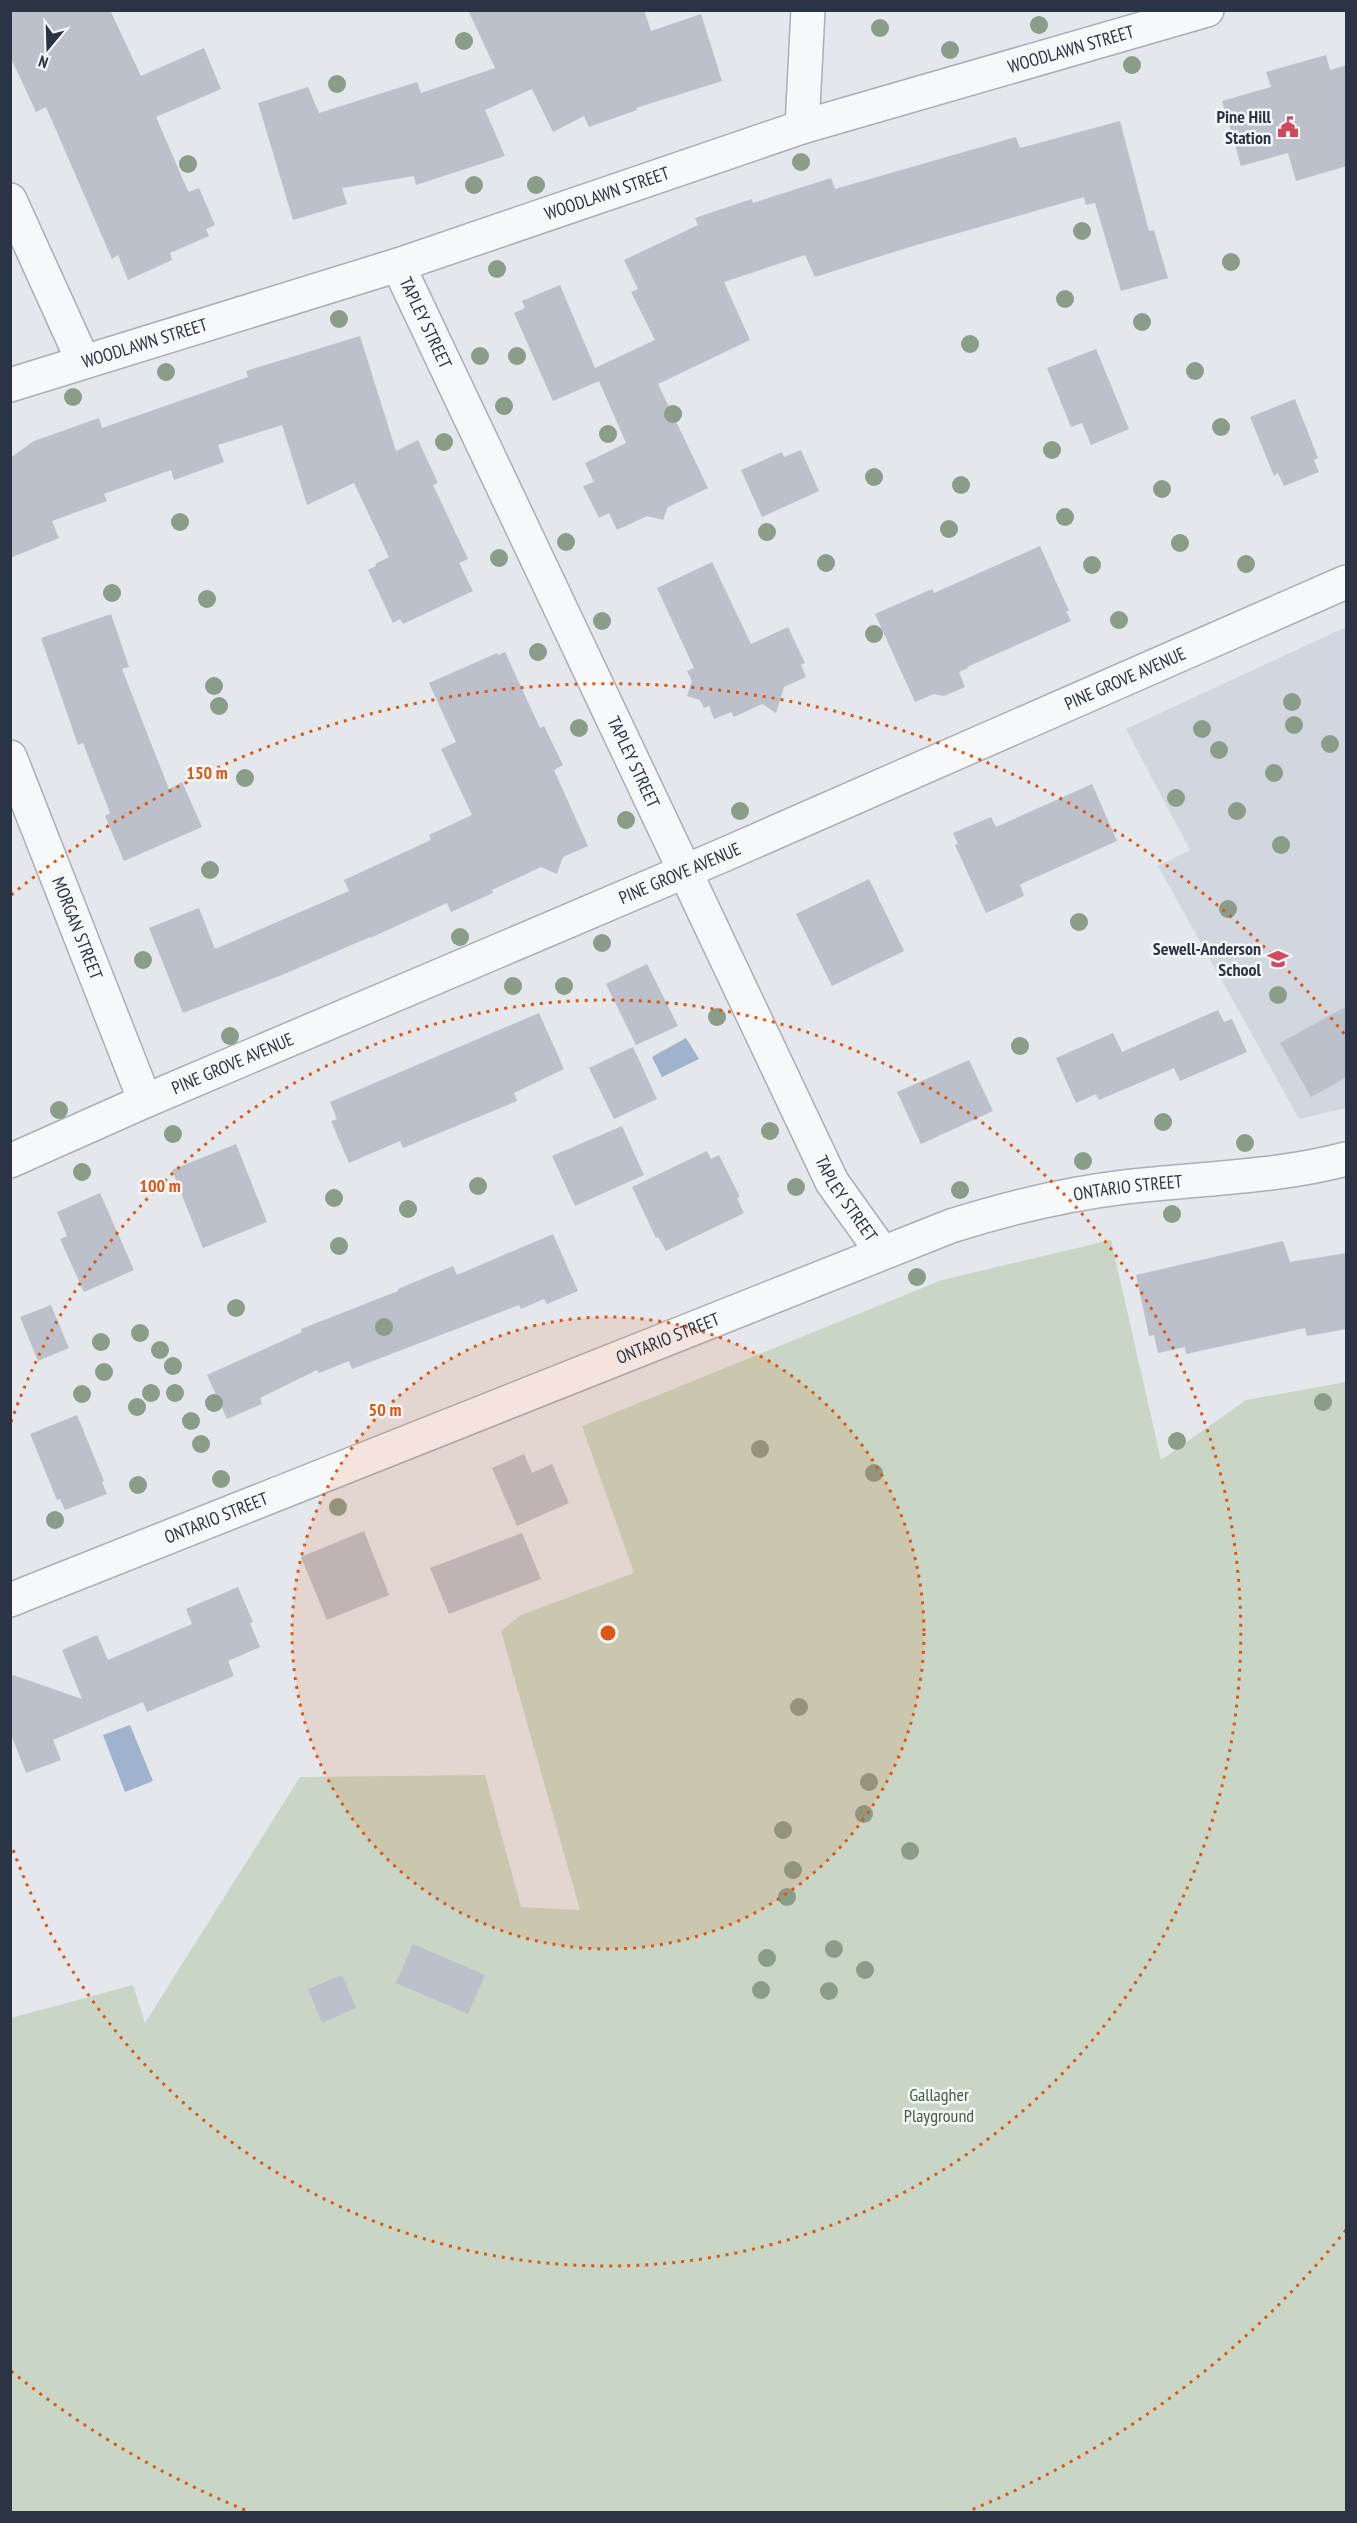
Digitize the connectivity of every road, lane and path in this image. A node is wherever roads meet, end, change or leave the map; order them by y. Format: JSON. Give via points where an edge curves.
{"nodes":[{"id":1,"x":808,"y":10,"type":"edge"},
{"id":2,"x":1207,"y":10,"type":"edge"},
{"id":3,"x":802,"y":127,"type":"junction"},
{"id":4,"x":10,"y":200,"type":"edge"},
{"id":5,"x":398,"y":265,"type":"junction"},
{"id":6,"x":83,"y":362,"type":"junction"},
{"id":7,"x":10,"y":385,"type":"edge"},
{"id":8,"x":1347,"y":582,"type":"edge"},
{"id":9,"x":10,"y":757,"type":"edge"},
{"id":10,"x":684,"y":871,"type":"junction"},
{"id":11,"x":146,"y":1101,"type":"junction"},
{"id":12,"x":1347,"y":1159,"type":"edge"},
{"id":13,"x":10,"y":1161,"type":"edge"},
{"id":14,"x":882,"y":1252,"type":"junction"},
{"id":15,"x":10,"y":1600,"type":"edge"}],
"edges":[{"from":1,"to":3,"type":"street"},
{"from":2,"to":3,"type":"street","name":"WOODLAWN STREET"},
{"from":3,"to":5,"type":"street","name":"WOODLAWN STREET"},
{"from":4,"to":6,"type":"street"},
{"from":5,"to":6,"type":"street","name":"WOODLAWN STREET"},
{"from":5,"to":10,"type":"street","name":"TAPLEY STREET"},
{"from":6,"to":7,"type":"street","name":"WOODLAWN STREET"},
{"from":8,"to":10,"type":"street","name":"PINE GROVE AVENUE"},
{"from":9,"to":11,"type":"street","name":"MORGAN STREET"},
{"from":10,"to":11,"type":"street","name":"PINE GROVE AVENUE"},
{"from":10,"to":14,"type":"street","name":"TAPLEY STREET","via":[[832,1182]]},
{"from":11,"to":13,"type":"street","name":"PINE GROVE AVENUE"},
{"from":12,"to":14,"type":"street","name":"ONTARIO STREET","via":[[1270,1173],[1123,1187],[1036,1202],[951,1226]]},
{"from":14,"to":15,"type":"street","name":"ONTARIO STREET"}]}
